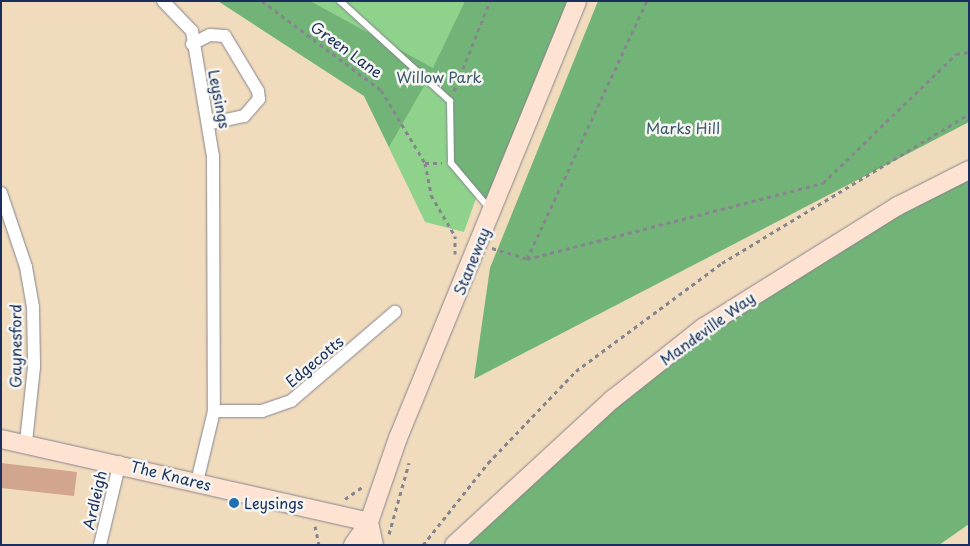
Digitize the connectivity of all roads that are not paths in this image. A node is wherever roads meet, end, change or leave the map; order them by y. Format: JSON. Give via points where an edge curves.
{"nodes":[{"id":1,"x":163,"y":1,"type":"edge"},
{"id":2,"x":340,"y":1,"type":"edge"},
{"id":3,"x":577,"y":1,"type":"edge"},
{"id":4,"x":192,"y":44,"type":"junction"},
{"id":5,"x":210,"y":123,"type":"junction"},
{"id":6,"x":969,"y":170,"type":"edge"},
{"id":7,"x":1,"y":193,"type":"edge"},
{"id":8,"x":491,"y":211,"type":"junction"},
{"id":9,"x":395,"y":312,"type":"dead end"},
{"id":10,"x":214,"y":411,"type":"junction"},
{"id":11,"x":1,"y":439,"type":"edge"},
{"id":12,"x":26,"y":442,"type":"junction"},
{"id":13,"x":120,"y":462,"type":"junction"},
{"id":14,"x":197,"y":482,"type":"junction"},
{"id":15,"x":369,"y":522,"type":"junction"},
{"id":16,"x":474,"y":526,"type":"junction"},
{"id":17,"x":382,"y":542,"type":"edge"},
{"id":18,"x":100,"y":545,"type":"edge"},
{"id":19,"x":353,"y":545,"type":"edge"},
{"id":20,"x":454,"y":545,"type":"edge"},
{"id":21,"x":460,"y":545,"type":"edge"}],
"edges":[{"from":1,"to":4,"type":"street","name":"Leysings","via":[[181,16],[192,31]]},
{"from":2,"to":8,"type":"lane","name":"Green Lane","via":[[450,100],[451,163]]},
{"from":3,"to":8,"type":"main road","name":"Staneway"},
{"from":4,"to":5,"type":"street","name":"Leysings"},
{"from":4,"to":5,"type":"street","via":[[210,35],[225,36],[258,91],[259,99],[244,116]]},
{"from":5,"to":10,"type":"street","name":"Leysings"},
{"from":6,"to":16,"type":"main road","name":"Mandeville Way","via":[[898,206],[704,327],[613,399]]},
{"from":7,"to":12,"type":"street","name":"Gaynesford","via":[[26,267],[33,307],[34,367]]},
{"from":8,"to":15,"type":"main road","name":"Staneway","via":[[398,438]]},
{"from":9,"to":10,"type":"street","name":"Edgecotts","via":[[291,401],[262,411]]},
{"from":10,"to":14,"type":"street","name":"Leysings"},
{"from":11,"to":12,"type":"main road","name":"The Knares"},
{"from":12,"to":13,"type":"main road","name":"The Knares"},
{"from":13,"to":14,"type":"main road","name":"The Knares"},
{"from":13,"to":18,"type":"street","name":"Ardleigh"},
{"from":14,"to":15,"type":"main road","name":"The Knares"},
{"from":15,"to":17,"type":"main road"},
{"from":15,"to":19,"type":"main road","name":"Staneway"},
{"from":16,"to":20,"type":"main road","name":"Mandeville Way"},
{"from":16,"to":21,"type":"main road","name":"Mandeville Way"}]}
